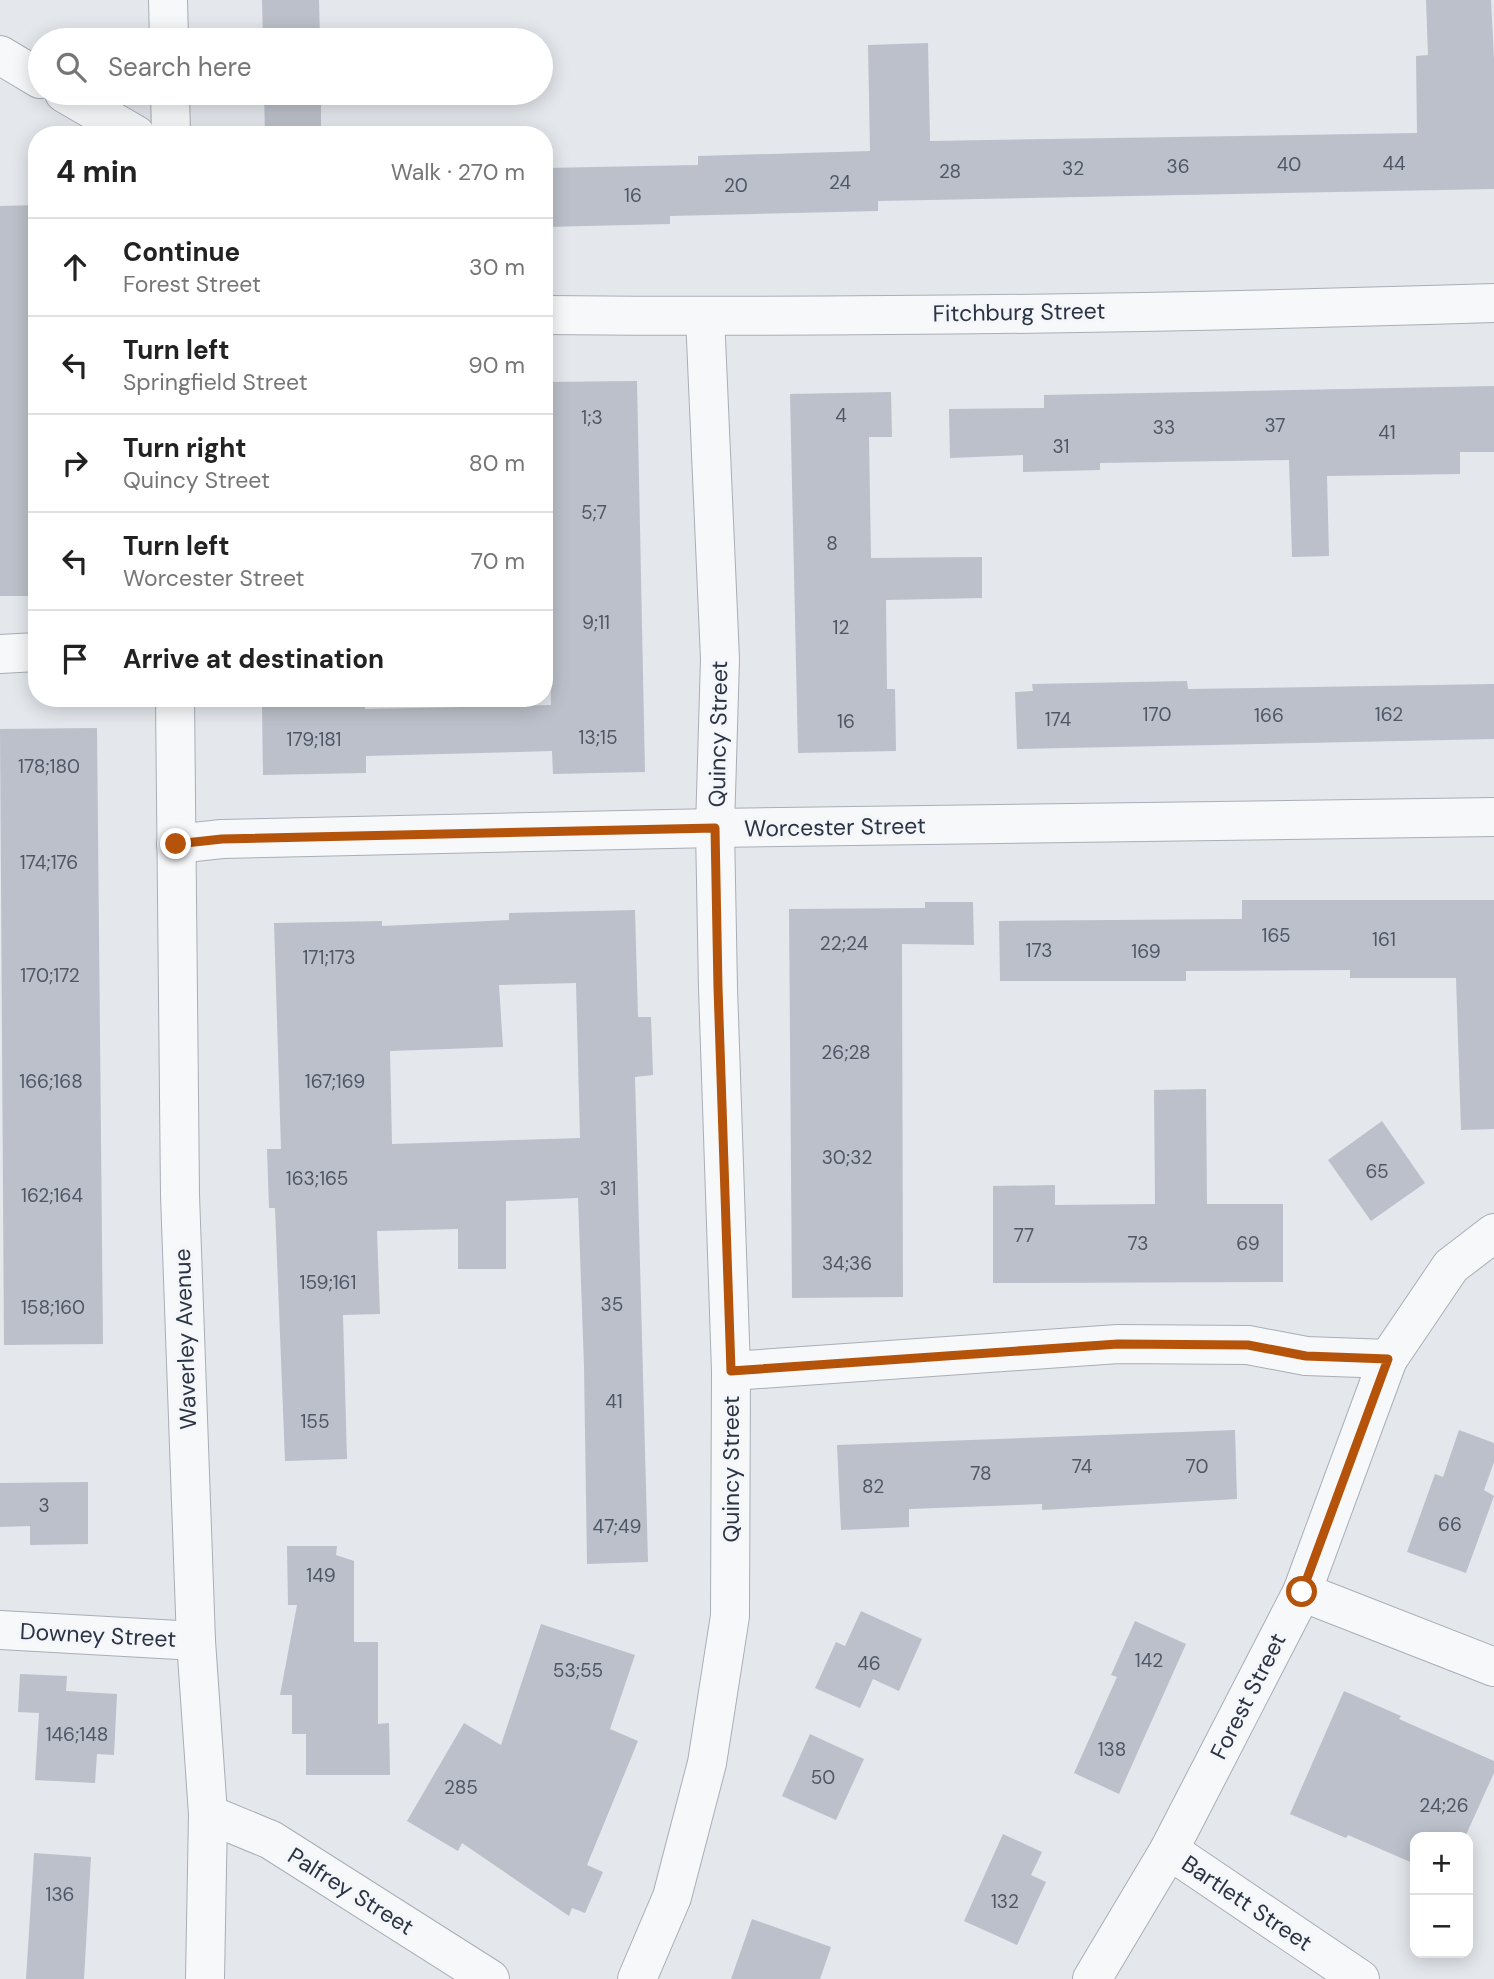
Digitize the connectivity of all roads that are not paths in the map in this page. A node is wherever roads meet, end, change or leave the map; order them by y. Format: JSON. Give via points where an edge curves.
{"nodes":[{"id":1,"x":167,"y":0,"type":"edge"},
{"id":2,"x":168,"y":28,"type":"edge"},
{"id":3,"x":0,"y":55,"type":"edge"},
{"id":4,"x":28,"y":72,"type":"edge"},
{"id":5,"x":85,"y":105,"type":"edge"},
{"id":6,"x":170,"y":105,"type":"edge"},
{"id":7,"x":121,"y":126,"type":"edge"},
{"id":8,"x":171,"y":126,"type":"edge"},
{"id":9,"x":1494,"y":303,"type":"edge"},
{"id":10,"x":553,"y":315,"type":"edge"},
{"id":11,"x":705,"y":317,"type":"junction"},
{"id":12,"x":28,"y":652,"type":"edge"},
{"id":13,"x":0,"y":654,"type":"edge"},
{"id":14,"x":175,"y":707,"type":"edge"},
{"id":15,"x":1494,"y":817,"type":"edge"},
{"id":16,"x":715,"y":828,"type":"junction"},
{"id":17,"x":176,"y":844,"type":"junction"},
{"id":18,"x":1494,"y":1233,"type":"edge"},
{"id":19,"x":1388,"y":1359,"type":"junction"},
{"id":20,"x":731,"y":1371,"type":"junction"},
{"id":21,"x":1302,"y":1592,"type":"junction"},
{"id":22,"x":0,"y":1630,"type":"edge"},
{"id":23,"x":196,"y":1641,"type":"junction"},
{"id":24,"x":1494,"y":1667,"type":"edge"},
{"id":25,"x":208,"y":1814,"type":"junction"},
{"id":26,"x":1169,"y":1850,"type":"junction"},
{"id":27,"x":205,"y":1979,"type":"edge"},
{"id":28,"x":490,"y":1979,"type":"edge"},
{"id":29,"x":637,"y":1979,"type":"edge"},
{"id":30,"x":1092,"y":1979,"type":"edge"},
{"id":31,"x":1360,"y":1979,"type":"edge"}],
"edges":[{"from":1,"to":2,"type":"street"},
{"from":3,"to":4,"type":"street"},
{"from":5,"to":7,"type":"street"},
{"from":6,"to":8,"type":"street"},
{"from":9,"to":11,"type":"street","name":"Fitchburg Street"},
{"from":10,"to":11,"type":"street","name":"Fitchburg Street"},
{"from":11,"to":16,"type":"street","name":"Quincy Street","via":[[720,659]]},
{"from":12,"to":13,"type":"street"},
{"from":14,"to":17,"type":"street","name":"Waverley Avenue"},
{"from":15,"to":16,"type":"street","name":"Worcester Street"},
{"from":16,"to":17,"type":"street","name":"Worcester Street","via":[[222,839]]},
{"from":16,"to":20,"type":"street","name":"Quincy Street"},
{"from":17,"to":23,"type":"street","name":"Waverley Avenue","via":[[180,1209]]},
{"from":18,"to":19,"type":"street","name":"Forest Street","via":[[1451,1266]]},
{"from":19,"to":20,"type":"street","via":[[1306,1356],[1248,1345],[1118,1344]]},
{"from":19,"to":21,"type":"street","name":"Forest Street"},
{"from":20,"to":29,"type":"street","name":"Quincy Street","via":[[730,1616],[709,1749],[672,1897]]},
{"from":21,"to":24,"type":"street"},
{"from":21,"to":26,"type":"street","name":"Forest Street"},
{"from":22,"to":23,"type":"street","name":"Downey Street"},
{"from":23,"to":25,"type":"street","name":"Waverley Avenue"},
{"from":25,"to":27,"type":"street","name":"Waverley Avenue"},
{"from":25,"to":28,"type":"street","name":"Palfrey Street","via":[[271,1840]]},
{"from":26,"to":30,"type":"street","name":"Forest Street"},
{"from":26,"to":31,"type":"street","name":"Bartlett Street"}]}
